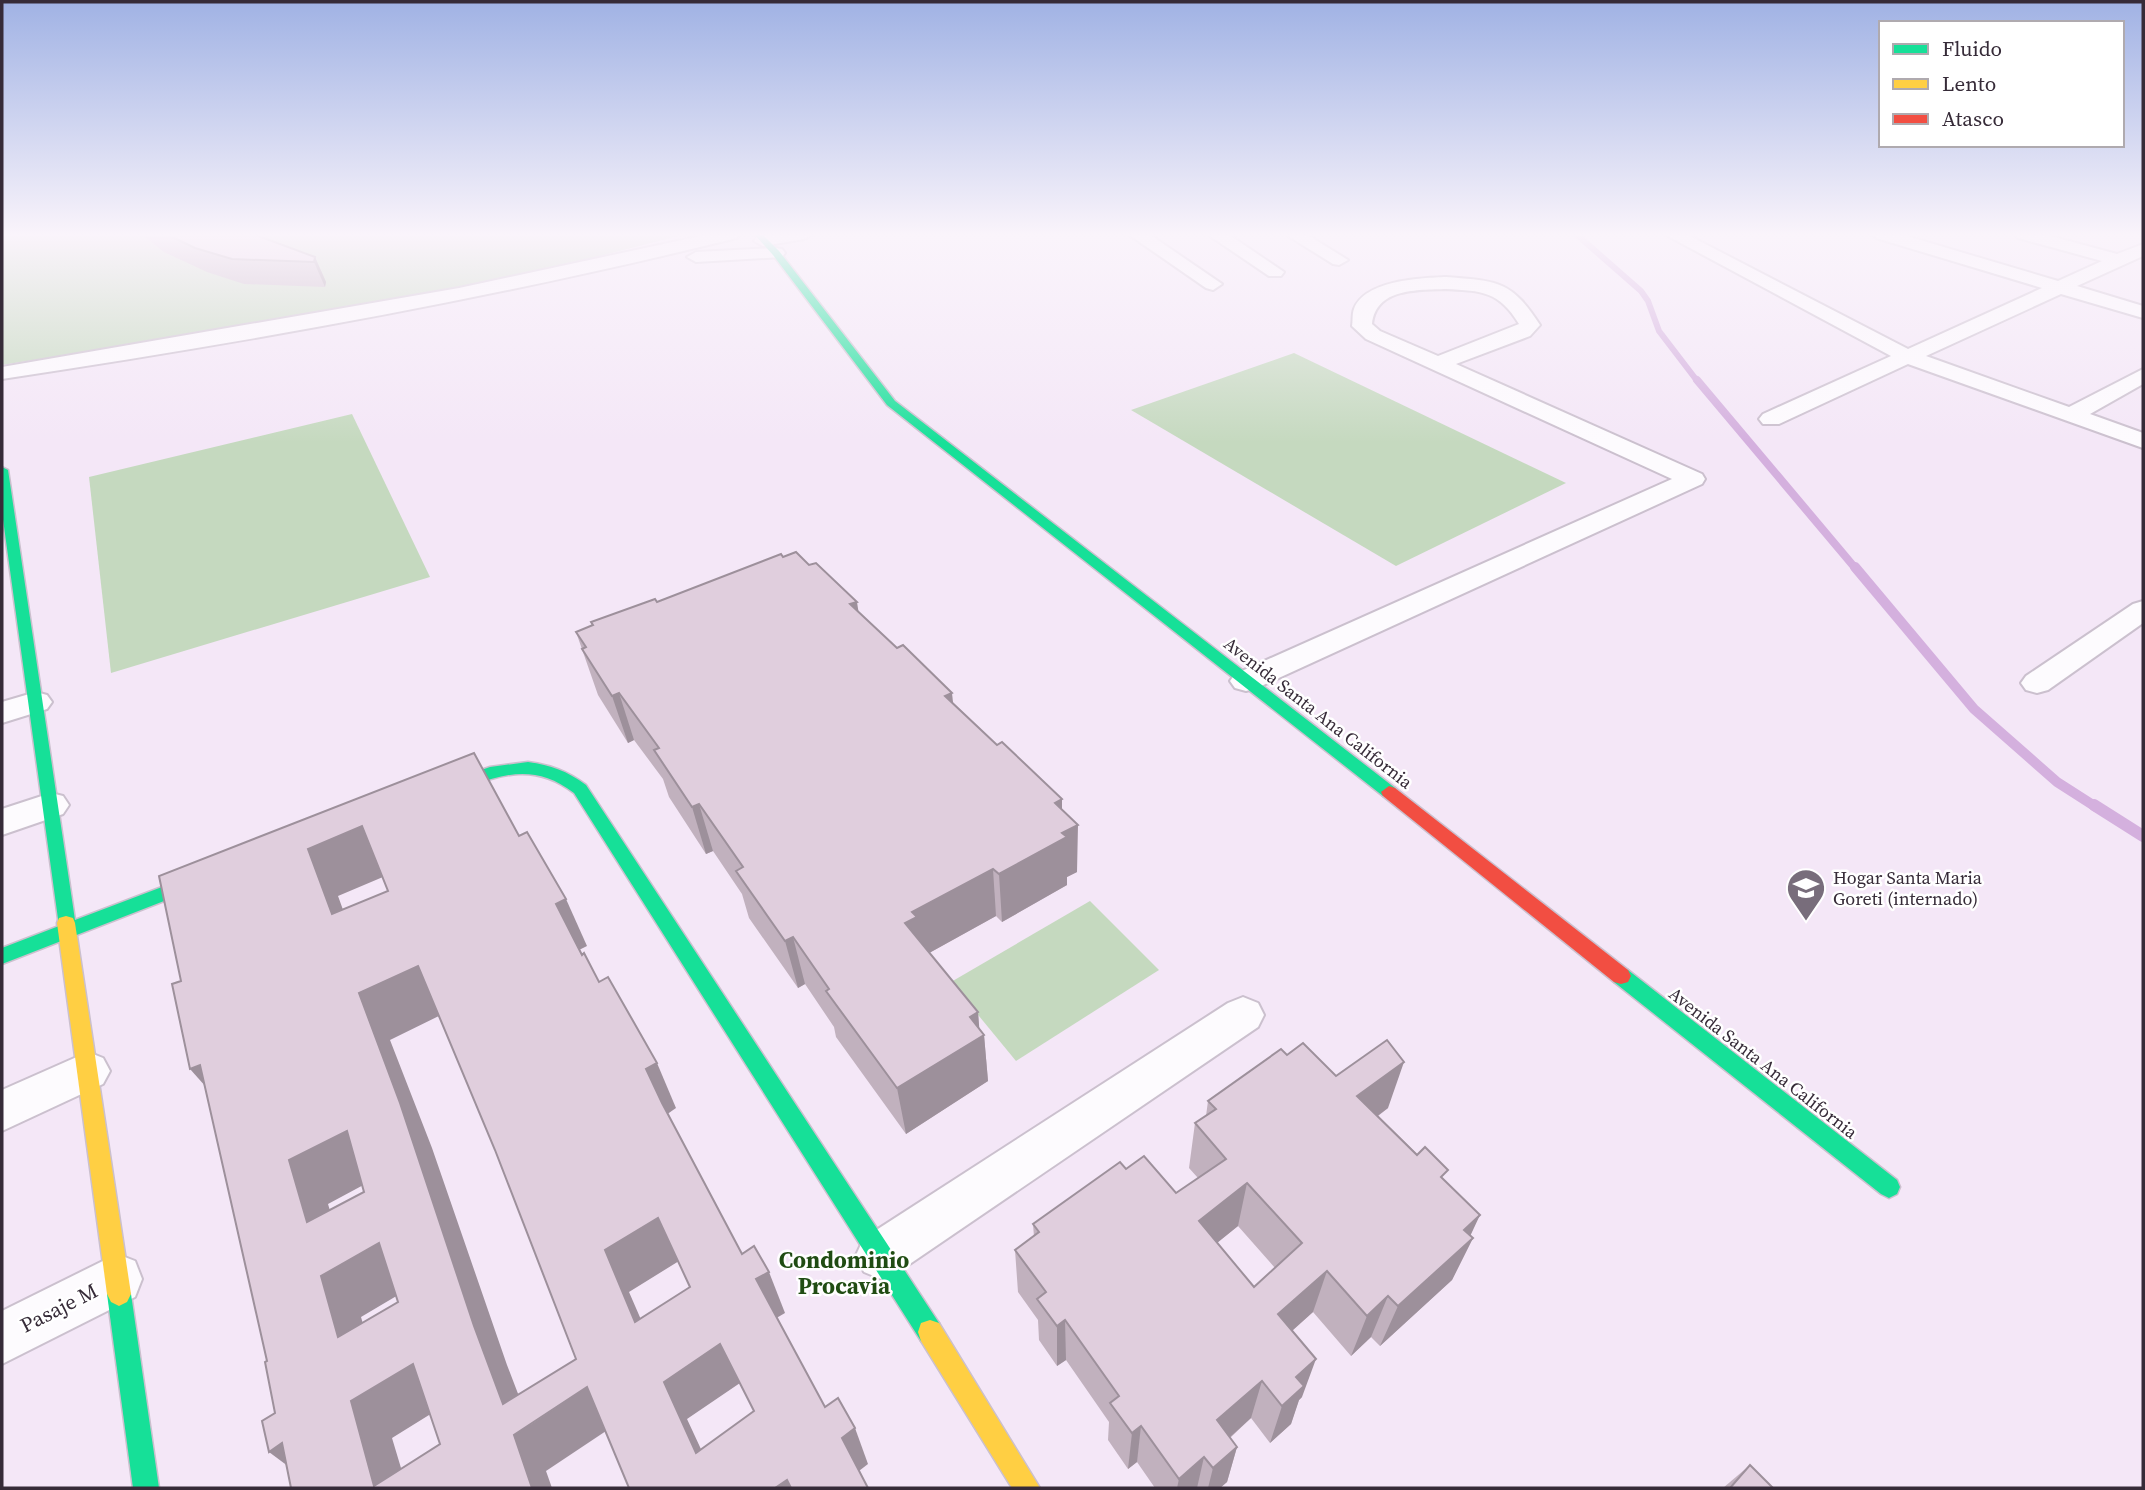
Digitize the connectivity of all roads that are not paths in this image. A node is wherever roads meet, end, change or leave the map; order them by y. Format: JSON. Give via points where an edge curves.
{"nodes":[{"id":1,"x":401,"y":304,"type":"edge"},
{"id":2,"x":813,"y":304,"type":"edge"},
{"id":3,"x":1369,"y":304,"type":"edge"},
{"id":4,"x":1514,"y":304,"type":"edge"},
{"id":5,"x":1806,"y":304,"type":"edge"},
{"id":6,"x":2026,"y":304,"type":"edge"},
{"id":7,"x":2112,"y":304,"type":"edge"},
{"id":8,"x":2143,"y":313,"type":"edge"},
{"id":9,"x":1908,"y":357,"type":"junction"},
{"id":10,"x":1437,"y":363,"type":"junction"},
{"id":11,"x":2,"y":373,"type":"edge"},
{"id":12,"x":2143,"y":375,"type":"edge"},
{"id":13,"x":2070,"y":416,"type":"junction"},
{"id":14,"x":1771,"y":419,"type":"dead end"},
{"id":15,"x":2143,"y":441,"type":"edge"},
{"id":16,"x":2,"y":473,"type":"edge"},
{"id":17,"x":7,"y":543,"type":"edge"},
{"id":18,"x":2143,"y":610,"type":"edge"},
{"id":19,"x":13,"y":625,"type":"edge"},
{"id":20,"x":1246,"y":681,"type":"junction"},
{"id":21,"x":2037,"y":683,"type":"dead end"},
{"id":22,"x":36,"y":702,"type":"junction"},
{"id":23,"x":2,"y":713,"type":"edge"},
{"id":24,"x":426,"y":796,"type":"edge"},
{"id":25,"x":51,"y":805,"type":"junction"},
{"id":26,"x":2,"y":822,"type":"edge"},
{"id":27,"x":233,"y":867,"type":"edge"},
{"id":28,"x":68,"y":930,"type":"junction"},
{"id":29,"x":2,"y":956,"type":"edge"},
{"id":30,"x":1243,"y":1015,"type":"dead end"},
{"id":31,"x":88,"y":1071,"type":"junction"},
{"id":32,"x":2,"y":1111,"type":"edge"},
{"id":33,"x":1889,"y":1187,"type":"dead end"},
{"id":34,"x":881,"y":1255,"type":"junction"},
{"id":35,"x":117,"y":1279,"type":"junction"},
{"id":36,"x":2,"y":1338,"type":"edge"},
{"id":37,"x":146,"y":1488,"type":"edge"},
{"id":38,"x":1027,"y":1488,"type":"edge"}],
"edges":[{"from":1,"to":11,"type":"street"},
{"from":2,"to":20,"type":"street","name":"Avenida Santa Ana California","via":[[891,403]]},
{"from":3,"to":10,"type":"street","via":[[1361,321],[1367,330]]},
{"from":4,"to":10,"type":"street","via":[[1530,325],[1523,332]]},
{"from":5,"to":9,"type":"street"},
{"from":6,"to":9,"type":"street"},
{"from":7,"to":8,"type":"street"},
{"from":9,"to":13,"type":"street"},
{"from":9,"to":14,"type":"street"},
{"from":10,"to":20,"type":"street","via":[[1693,479]]},
{"from":12,"to":13,"type":"street"},
{"from":13,"to":15,"type":"street"},
{"from":16,"to":17,"type":"street"},
{"from":17,"to":19,"type":"street"},
{"from":18,"to":21,"type":"street"},
{"from":19,"to":22,"type":"street"},
{"from":20,"to":33,"type":"street","name":"Avenida Santa Ana California"},
{"from":22,"to":23,"type":"street"},
{"from":22,"to":25,"type":"street"},
{"from":24,"to":34,"type":"street","via":[[497,771],[518,769],[547,769],[565,775],[580,789]]},
{"from":25,"to":26,"type":"street"},
{"from":25,"to":28,"type":"street"},
{"from":27,"to":28,"type":"street"},
{"from":28,"to":29,"type":"street"},
{"from":28,"to":31,"type":"street"},
{"from":30,"to":34,"type":"street"},
{"from":31,"to":32,"type":"street"},
{"from":31,"to":35,"type":"street"},
{"from":34,"to":38,"type":"street"},
{"from":35,"to":36,"type":"street","name":"Pasaje M"},
{"from":35,"to":37,"type":"street"}]}
